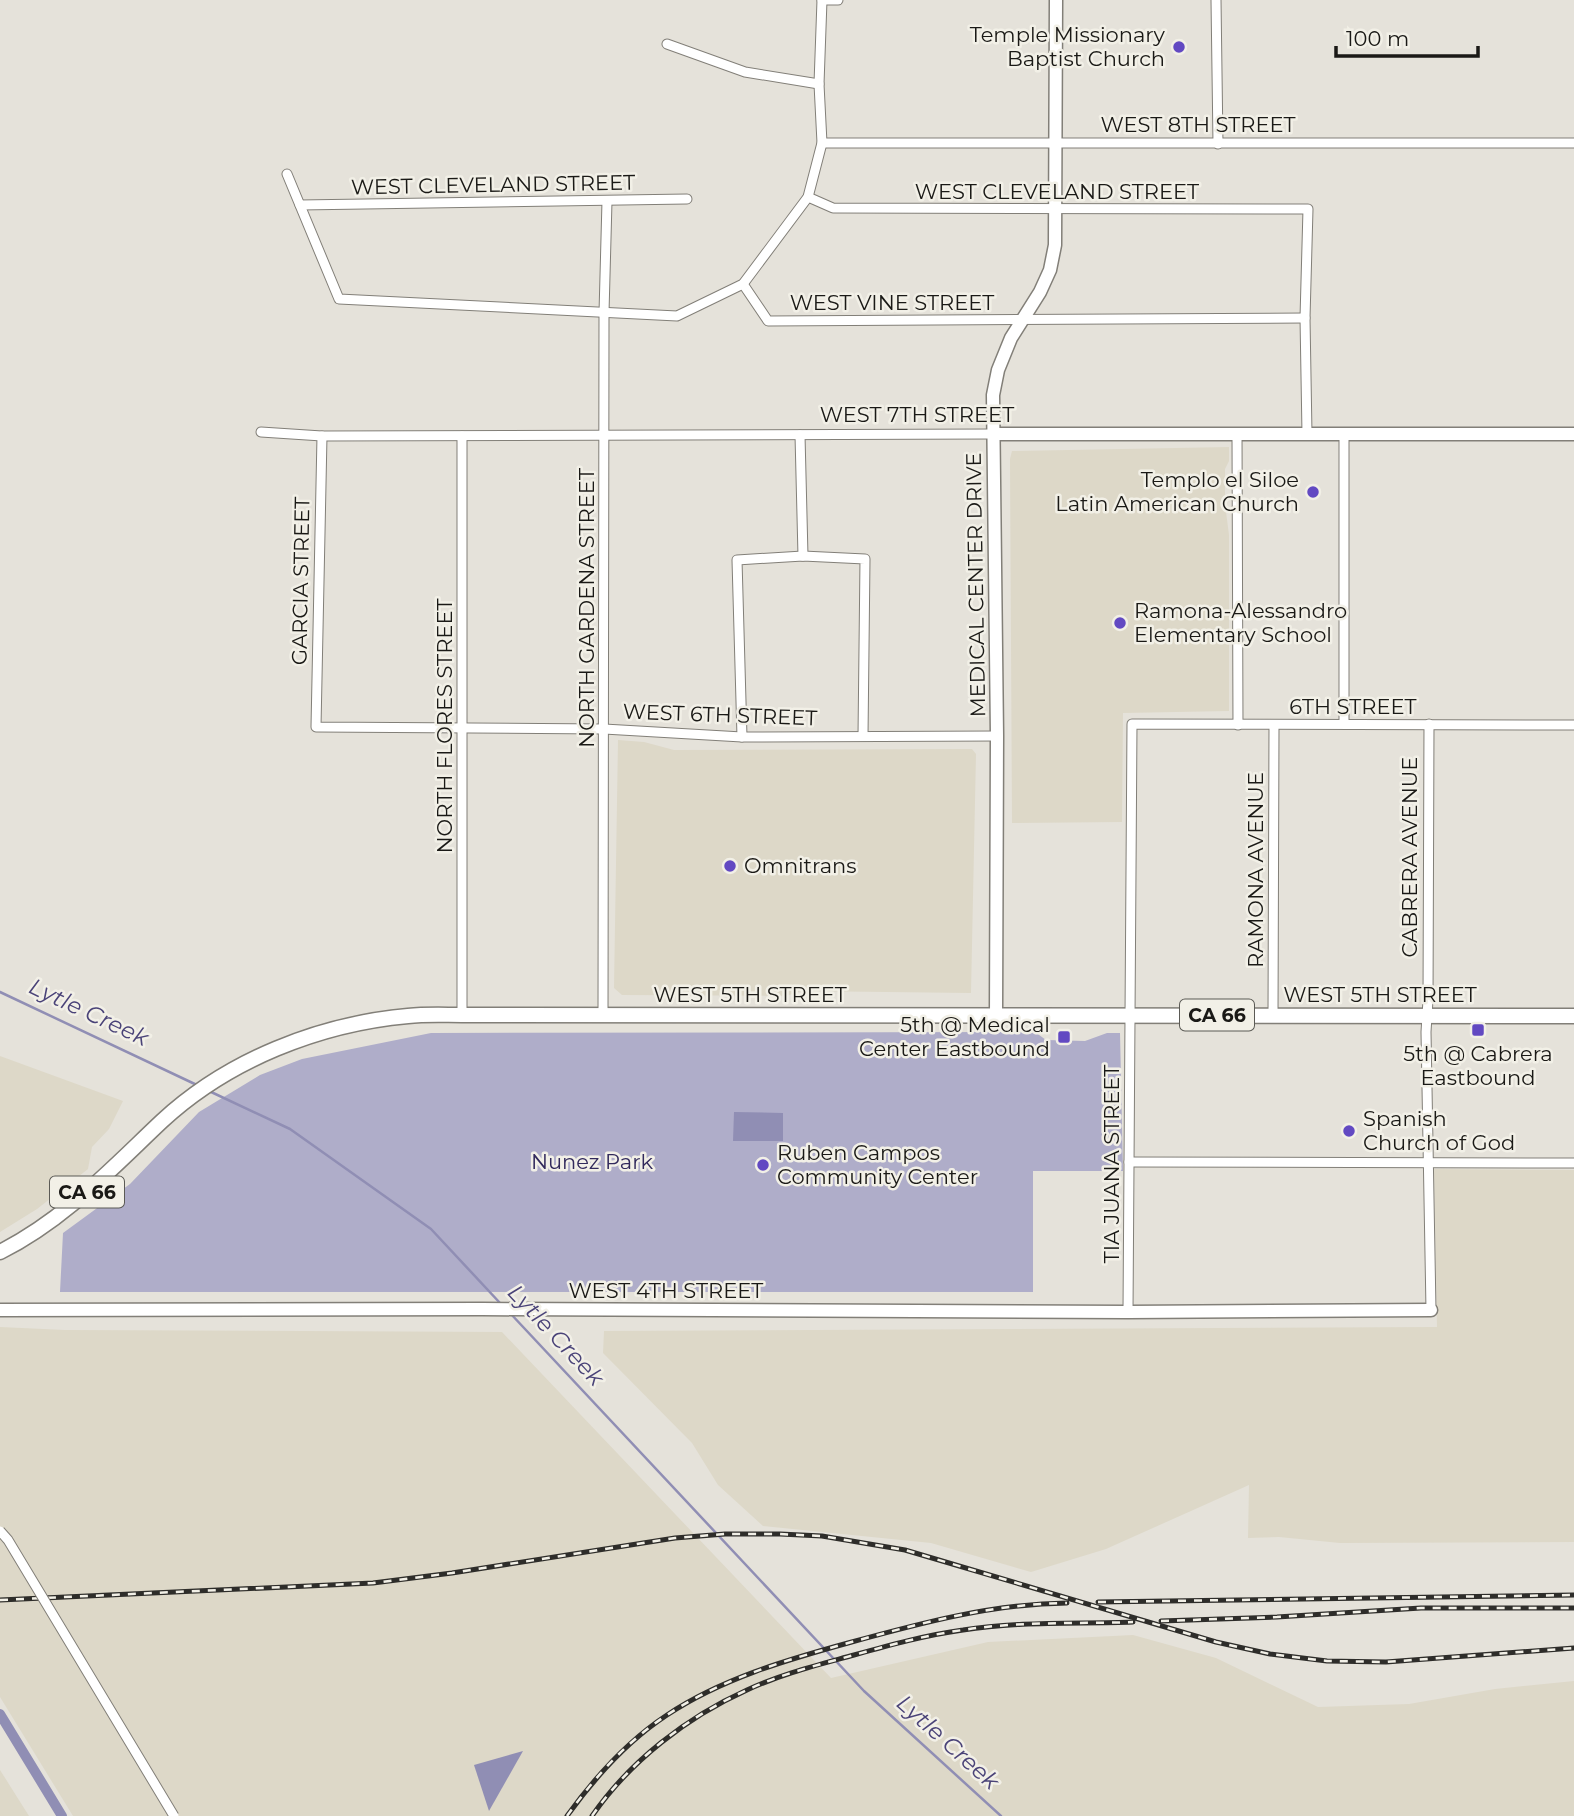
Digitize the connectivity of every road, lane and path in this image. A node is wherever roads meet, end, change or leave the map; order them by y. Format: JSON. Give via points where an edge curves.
{"nodes":[{"id":1,"x":822,"y":0,"type":"edge"},
{"id":2,"x":838,"y":0,"type":"edge"},
{"id":3,"x":1056,"y":0,"type":"edge"},
{"id":4,"x":1216,"y":0,"type":"edge"},
{"id":5,"x":667,"y":44,"type":"dead end"},
{"id":6,"x":819,"y":84,"type":"junction"},
{"id":7,"x":1056,"y":142,"type":"junction"},
{"id":8,"x":822,"y":143,"type":"junction"},
{"id":9,"x":1574,"y":143,"type":"edge"},
{"id":10,"x":1218,"y":144,"type":"junction"},
{"id":11,"x":287,"y":174,"type":"dead end"},
{"id":12,"x":808,"y":197,"type":"junction"},
{"id":13,"x":687,"y":200,"type":"dead end"},
{"id":14,"x":607,"y":201,"type":"junction"},
{"id":15,"x":300,"y":205,"type":"junction"},
{"id":16,"x":1055,"y":210,"type":"junction"},
{"id":17,"x":743,"y":284,"type":"junction"},
{"id":18,"x":604,"y":313,"type":"junction"},
{"id":19,"x":1305,"y":318,"type":"junction"},
{"id":20,"x":1022,"y":321,"type":"junction"},
{"id":21,"x":261,"y":432,"type":"dead end"},
{"id":22,"x":994,"y":434,"type":"junction"},
{"id":23,"x":1237,"y":434,"type":"junction"},
{"id":24,"x":1307,"y":434,"type":"junction"},
{"id":25,"x":1344,"y":434,"type":"junction"},
{"id":26,"x":1574,"y":434,"type":"edge"},
{"id":27,"x":604,"y":435,"type":"junction"},
{"id":28,"x":800,"y":435,"type":"junction"},
{"id":29,"x":322,"y":436,"type":"junction"},
{"id":30,"x":462,"y":436,"type":"junction"},
{"id":31,"x":803,"y":556,"type":"junction"},
{"id":32,"x":1132,"y":724,"type":"joint"},
{"id":33,"x":1344,"y":724,"type":"junction"},
{"id":34,"x":1429,"y":724,"type":"junction"},
{"id":35,"x":1238,"y":725,"type":"junction"},
{"id":36,"x":1273,"y":725,"type":"junction"},
{"id":37,"x":1574,"y":725,"type":"edge"},
{"id":38,"x":316,"y":727,"type":"joint"},
{"id":39,"x":462,"y":728,"type":"junction"},
{"id":40,"x":604,"y":729,"type":"junction"},
{"id":41,"x":863,"y":736,"type":"junction"},
{"id":42,"x":997,"y":736,"type":"junction"},
{"id":43,"x":742,"y":737,"type":"junction"},
{"id":44,"x":462,"y":1015,"type":"junction"},
{"id":45,"x":603,"y":1015,"type":"junction"},
{"id":46,"x":1130,"y":1015,"type":"junction"},
{"id":47,"x":1273,"y":1015,"type":"junction"},
{"id":48,"x":996,"y":1016,"type":"junction"},
{"id":49,"x":1428,"y":1016,"type":"junction"},
{"id":50,"x":1574,"y":1016,"type":"edge"},
{"id":51,"x":1129,"y":1162,"type":"junction"},
{"id":52,"x":1430,"y":1163,"type":"junction"},
{"id":53,"x":1574,"y":1163,"type":"edge"},
{"id":54,"x":0,"y":1252,"type":"edge"},
{"id":55,"x":0,"y":1310,"type":"edge"},
{"id":56,"x":1431,"y":1310,"type":"joint"},
{"id":57,"x":1290,"y":1311,"type":"joint"},
{"id":58,"x":1128,"y":1312,"type":"junction"},
{"id":59,"x":0,"y":1531,"type":"edge"},
{"id":60,"x":174,"y":1816,"type":"edge"}],
"edges":[{"from":1,"to":2,"type":"street"},
{"from":1,"to":6,"type":"street"},
{"from":3,"to":7,"type":"street","name":"MEDICAL CENTER DRIVE"},
{"from":4,"to":10,"type":"street"},
{"from":5,"to":6,"type":"street","via":[[745,72]]},
{"from":6,"to":8,"type":"street"},
{"from":7,"to":8,"type":"street","name":"WEST 8TH STREET"},
{"from":7,"to":10,"type":"street","name":"WEST 8TH STREET"},
{"from":7,"to":16,"type":"street","name":"MEDICAL CENTER DRIVE"},
{"from":8,"to":12,"type":"street"},
{"from":9,"to":10,"type":"street","name":"WEST 8TH STREET"},
{"from":11,"to":15,"type":"street"},
{"from":12,"to":16,"type":"street","name":"WEST CLEVELAND STREET","via":[[833,208]]},
{"from":12,"to":17,"type":"street"},
{"from":13,"to":14,"type":"street","name":"WEST CLEVELAND STREET"},
{"from":14,"to":15,"type":"street","name":"WEST CLEVELAND STREET"},
{"from":14,"to":18,"type":"street","name":"NORTH GARDENA STREET"},
{"from":15,"to":18,"type":"street","via":[[339,299]]},
{"from":16,"to":19,"type":"street","name":"WEST CLEVELAND STREET","via":[[1308,209]]},
{"from":16,"to":20,"type":"street","name":"MEDICAL CENTER DRIVE","via":[[1050,270]]},
{"from":17,"to":18,"type":"street","via":[[677,316]]},
{"from":17,"to":20,"type":"street","name":"WEST VINE STREET","via":[[768,321]]},
{"from":18,"to":27,"type":"street","name":"NORTH GARDENA STREET"},
{"from":19,"to":20,"type":"street","name":"WEST VINE STREET"},
{"from":19,"to":24,"type":"street"},
{"from":20,"to":22,"type":"street","name":"MEDICAL CENTER DRIVE","via":[[998,370]]},
{"from":21,"to":29,"type":"street","name":"WEST 7TH STREET"},
{"from":22,"to":23,"type":"street","name":"WEST 7TH STREET"},
{"from":22,"to":28,"type":"street","name":"WEST 7TH STREET"},
{"from":22,"to":42,"type":"street","name":"MEDICAL CENTER DRIVE"},
{"from":23,"to":24,"type":"street","name":"WEST 7TH STREET"},
{"from":23,"to":35,"type":"street"},
{"from":24,"to":25,"type":"street","name":"WEST 7TH STREET"},
{"from":25,"to":26,"type":"street","name":"WEST 7TH STREET"},
{"from":25,"to":33,"type":"street"},
{"from":27,"to":28,"type":"street","name":"WEST 7TH STREET"},
{"from":27,"to":30,"type":"street","name":"WEST 7TH STREET"},
{"from":27,"to":40,"type":"street","name":"NORTH GARDENA STREET"},
{"from":28,"to":31,"type":"street"},
{"from":29,"to":30,"type":"street","name":"WEST 7TH STREET"},
{"from":29,"to":38,"type":"street","name":"GARCIA STREET"},
{"from":30,"to":39,"type":"street","name":"NORTH FLORES STREET"},
{"from":31,"to":41,"type":"street","via":[[865,559]]},
{"from":31,"to":43,"type":"street","via":[[737,560]]},
{"from":32,"to":35,"type":"street","name":"6TH STREET"},
{"from":32,"to":46,"type":"street","name":"TIA JUANA STREET"},
{"from":33,"to":34,"type":"street","name":"6TH STREET"},
{"from":33,"to":36,"type":"street","name":"6TH STREET"},
{"from":34,"to":37,"type":"street","name":"6TH STREET"},
{"from":34,"to":49,"type":"street","name":"CABRERA AVENUE"},
{"from":35,"to":36,"type":"street","name":"6TH STREET"},
{"from":36,"to":47,"type":"street","name":"RAMONA AVENUE"},
{"from":38,"to":39,"type":"street","name":"WEST 6TH STREET"},
{"from":39,"to":40,"type":"street","name":"WEST 6TH STREET"},
{"from":39,"to":44,"type":"street","name":"NORTH FLORES STREET"},
{"from":40,"to":43,"type":"street","name":"WEST 6TH STREET"},
{"from":40,"to":45,"type":"street","name":"NORTH GARDENA STREET"},
{"from":41,"to":42,"type":"street","name":"WEST 6TH STREET"},
{"from":41,"to":43,"type":"street","name":"WEST 6TH STREET"},
{"from":42,"to":48,"type":"street","name":"MEDICAL CENTER DRIVE"},
{"from":44,"to":45,"type":"main road","name":"WEST 5TH STREET","number":"CA 66"},
{"from":44,"to":54,"type":"main road","name":"WEST 5TH STREET","number":"CA 66","via":[[410,1016],[340,1027],[238,1068],[164,1119],[66,1210]]},
{"from":45,"to":48,"type":"main road","name":"WEST 5TH STREET","number":"CA 66"},
{"from":46,"to":47,"type":"main road","name":"WEST 5TH STREET","number":"CA 66"},
{"from":46,"to":48,"type":"main road","name":"WEST 5TH STREET","number":"CA 66"},
{"from":46,"to":51,"type":"street","name":"TIA JUANA STREET"},
{"from":47,"to":49,"type":"main road","name":"WEST 5TH STREET","number":"CA 66"},
{"from":49,"to":50,"type":"main road","name":"WEST 5TH STREET","number":"CA 66"},
{"from":49,"to":52,"type":"street","name":"CABRERA AVENUE"},
{"from":51,"to":52,"type":"street"},
{"from":51,"to":58,"type":"street","name":"TIA JUANA STREET"},
{"from":52,"to":53,"type":"street"},
{"from":52,"to":56,"type":"street","name":"CABRERA AVENUE"},
{"from":55,"to":58,"type":"street","name":"WEST 4TH STREET"},
{"from":56,"to":57,"type":"street","name":"CABRERA AVENUE"},
{"from":57,"to":58,"type":"street","name":"WEST 4TH STREET"},
{"from":59,"to":60,"type":"street","bridge":true}]}
